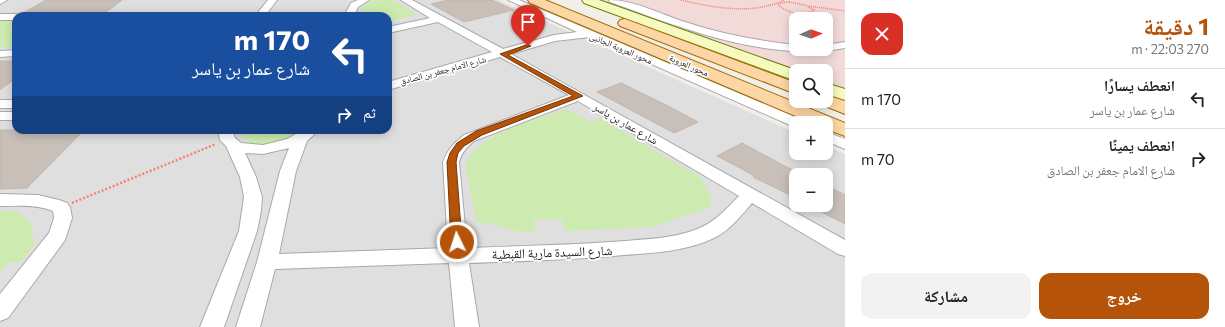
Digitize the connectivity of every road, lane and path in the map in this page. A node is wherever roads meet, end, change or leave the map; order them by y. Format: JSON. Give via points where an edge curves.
{"nodes":[{"id":1,"x":3,"y":0,"type":"edge"},
{"id":2,"x":273,"y":0,"type":"edge"},
{"id":3,"x":365,"y":0,"type":"edge"},
{"id":4,"x":406,"y":0,"type":"edge"},
{"id":5,"x":512,"y":0,"type":"edge"},
{"id":6,"x":527,"y":0,"type":"edge"},
{"id":7,"x":566,"y":0,"type":"edge"},
{"id":8,"x":588,"y":0,"type":"edge"},
{"id":9,"x":613,"y":0,"type":"edge"},
{"id":10,"x":681,"y":0,"type":"edge"},
{"id":11,"x":785,"y":0,"type":"edge"},
{"id":12,"x":0,"y":2,"type":"edge"},
{"id":13,"x":780,"y":3,"type":"junction"},
{"id":14,"x":535,"y":5,"type":"edge"},
{"id":15,"x":809,"y":6,"type":"junction"},
{"id":16,"x":260,"y":11,"type":"edge"},
{"id":17,"x":845,"y":11,"type":"edge"},
{"id":18,"x":351,"y":12,"type":"edge"},
{"id":19,"x":0,"y":17,"type":"edge"},
{"id":20,"x":12,"y":17,"type":"edge"},
{"id":21,"x":438,"y":19,"type":"junction"},
{"id":22,"x":561,"y":21,"type":"junction"},
{"id":23,"x":392,"y":29,"type":"edge"},
{"id":24,"x":592,"y":35,"type":"junction"},
{"id":25,"x":845,"y":45,"type":"edge"},
{"id":26,"x":789,"y":47,"type":"edge"},
{"id":27,"x":833,"y":47,"type":"edge"},
{"id":28,"x":833,"y":49,"type":"edge"},
{"id":29,"x":497,"y":51,"type":"junction"},
{"id":30,"x":845,"y":51,"type":"edge"},
{"id":31,"x":0,"y":54,"type":"edge"},
{"id":32,"x":12,"y":54,"type":"edge"},
{"id":33,"x":660,"y":64,"type":"junction"},
{"id":34,"x":789,"y":73,"type":"edge"},
{"id":35,"x":714,"y":75,"type":"junction"},
{"id":36,"x":392,"y":76,"type":"edge"},
{"id":37,"x":392,"y":85,"type":"edge"},
{"id":38,"x":789,"y":86,"type":"edge"},
{"id":39,"x":833,"y":91,"type":"edge"},
{"id":40,"x":845,"y":95,"type":"edge"},
{"id":41,"x":580,"y":96,"type":"junction"},
{"id":42,"x":833,"y":103,"type":"edge"},
{"id":43,"x":0,"y":104,"type":"edge"},
{"id":44,"x":12,"y":104,"type":"edge"},
{"id":45,"x":845,"y":108,"type":"edge"},
{"id":46,"x":0,"y":116,"type":"edge"},
{"id":47,"x":12,"y":116,"type":"edge"},
{"id":48,"x":803,"y":116,"type":"edge"},
{"id":49,"x":789,"y":120,"type":"edge"},
{"id":50,"x":833,"y":128,"type":"edge"},
{"id":51,"x":845,"y":130,"type":"edge"},
{"id":52,"x":833,"y":131,"type":"edge"},
{"id":53,"x":833,"y":133,"type":"edge"},
{"id":54,"x":225,"y":135,"type":"edge"},
{"id":55,"x":306,"y":135,"type":"edge"},
{"id":56,"x":845,"y":138,"type":"edge"},
{"id":57,"x":845,"y":144,"type":"edge"},
{"id":58,"x":749,"y":195,"type":"junction"},
{"id":59,"x":0,"y":200,"type":"edge"},
{"id":60,"x":61,"y":208,"type":"junction"},
{"id":61,"x":845,"y":249,"type":"edge"},
{"id":62,"x":458,"y":255,"type":"junction"},
{"id":63,"x":267,"y":262,"type":"junction"},
{"id":64,"x":0,"y":311,"type":"edge"},
{"id":65,"x":212,"y":327,"type":"edge"},
{"id":66,"x":248,"y":327,"type":"edge"},
{"id":67,"x":467,"y":327,"type":"edge"}],
"edges":[{"from":1,"to":12,"type":"street"},
{"from":2,"to":16,"type":"street"},
{"from":3,"to":18,"type":"street","via":[[354,6]]},
{"from":4,"to":21,"type":"street","name":"شارع عمار بن ياسر"},
{"from":5,"to":14,"type":"street","name":"محور العروبة الجانبى"},
{"from":6,"to":14,"type":"main road"},
{"from":7,"to":38,"type":"main road","name":"محور العروبة"},
{"from":8,"to":34,"type":"street"},
{"from":9,"to":26,"type":"street","via":[[721,37]]},
{"from":10,"to":13,"type":"path","via":[[739,8],[767,7]]},
{"from":11,"to":13,"type":"path"},
{"from":13,"to":15,"type":"path"},
{"from":13,"to":15,"type":"path","via":[[780,8],[796,12],[814,11]]},
{"from":14,"to":22,"type":"street","name":"محور العروبة الجانبى"},
{"from":14,"to":35,"type":"main road","name":"محور العروبة"},
{"from":15,"to":17,"type":"path"},
{"from":19,"to":20,"type":"street"},
{"from":21,"to":23,"type":"street"},
{"from":21,"to":29,"type":"street","name":"شارع عمار بن ياسر"},
{"from":22,"to":24,"type":"street","name":"محور العروبة الجانبى"},
{"from":22,"to":29,"type":"street","name":"شارع الامام جعفر بن الصادق","via":[[550,30]]},
{"from":24,"to":29,"type":"street","name":"شارع الامام جعفر بن الصادق","via":[[562,36]]},
{"from":24,"to":33,"type":"street","name":"محور العروبة الجانبى"},
{"from":25,"to":27,"type":"street"},
{"from":28,"to":30,"type":"street"},
{"from":29,"to":36,"type":"street","name":"شارع الامام جعفر بن الصادق"},
{"from":29,"to":37,"type":"street","name":"شارع الامام جعفر بن الصادق"},
{"from":29,"to":41,"type":"street","name":"شارع عمار بن ياسر"},
{"from":31,"to":32,"type":"street"},
{"from":33,"to":35,"type":"main road"},
{"from":33,"to":49,"type":"street","name":"محور العروبة الجانبى"},
{"from":35,"to":48,"type":"main road","name":"محور العروبة"},
{"from":39,"to":40,"type":"street"},
{"from":41,"to":58,"type":"street","name":"شارع عمار بن ياسر"},
{"from":41,"to":62,"type":"street","via":[[479,133],[457,149],[451,162],[451,173]]},
{"from":42,"to":45,"type":"main road"},
{"from":43,"to":44,"type":"street"},
{"from":46,"to":47,"type":"street"},
{"from":50,"to":51,"type":"main road","name":"محور العروبة"},
{"from":52,"to":56,"type":"main road"},
{"from":53,"to":57,"type":"street"},
{"from":54,"to":55,"type":"street","via":[[244,148],[257,150],[272,149]]},
{"from":54,"to":60,"type":"path"},
{"from":54,"to":65,"type":"street","via":[[248,177],[253,196],[252,211],[248,231]]},
{"from":55,"to":63,"type":"street","via":[[288,171]]},
{"from":58,"to":61,"type":"street","name":"شارع عمار بن ياسر"},
{"from":58,"to":62,"type":"street","name":"شارع السيدة مارية القبطية","via":[[724,223],[690,239],[625,248]]},
{"from":59,"to":60,"type":"street","via":[[47,201]]},
{"from":60,"to":64,"type":"street","via":[[63,218],[58,235]]},
{"from":62,"to":63,"type":"street","name":"شارع السيدة مارية القبطية"},
{"from":62,"to":67,"type":"street"},
{"from":63,"to":66,"type":"street"}]}
